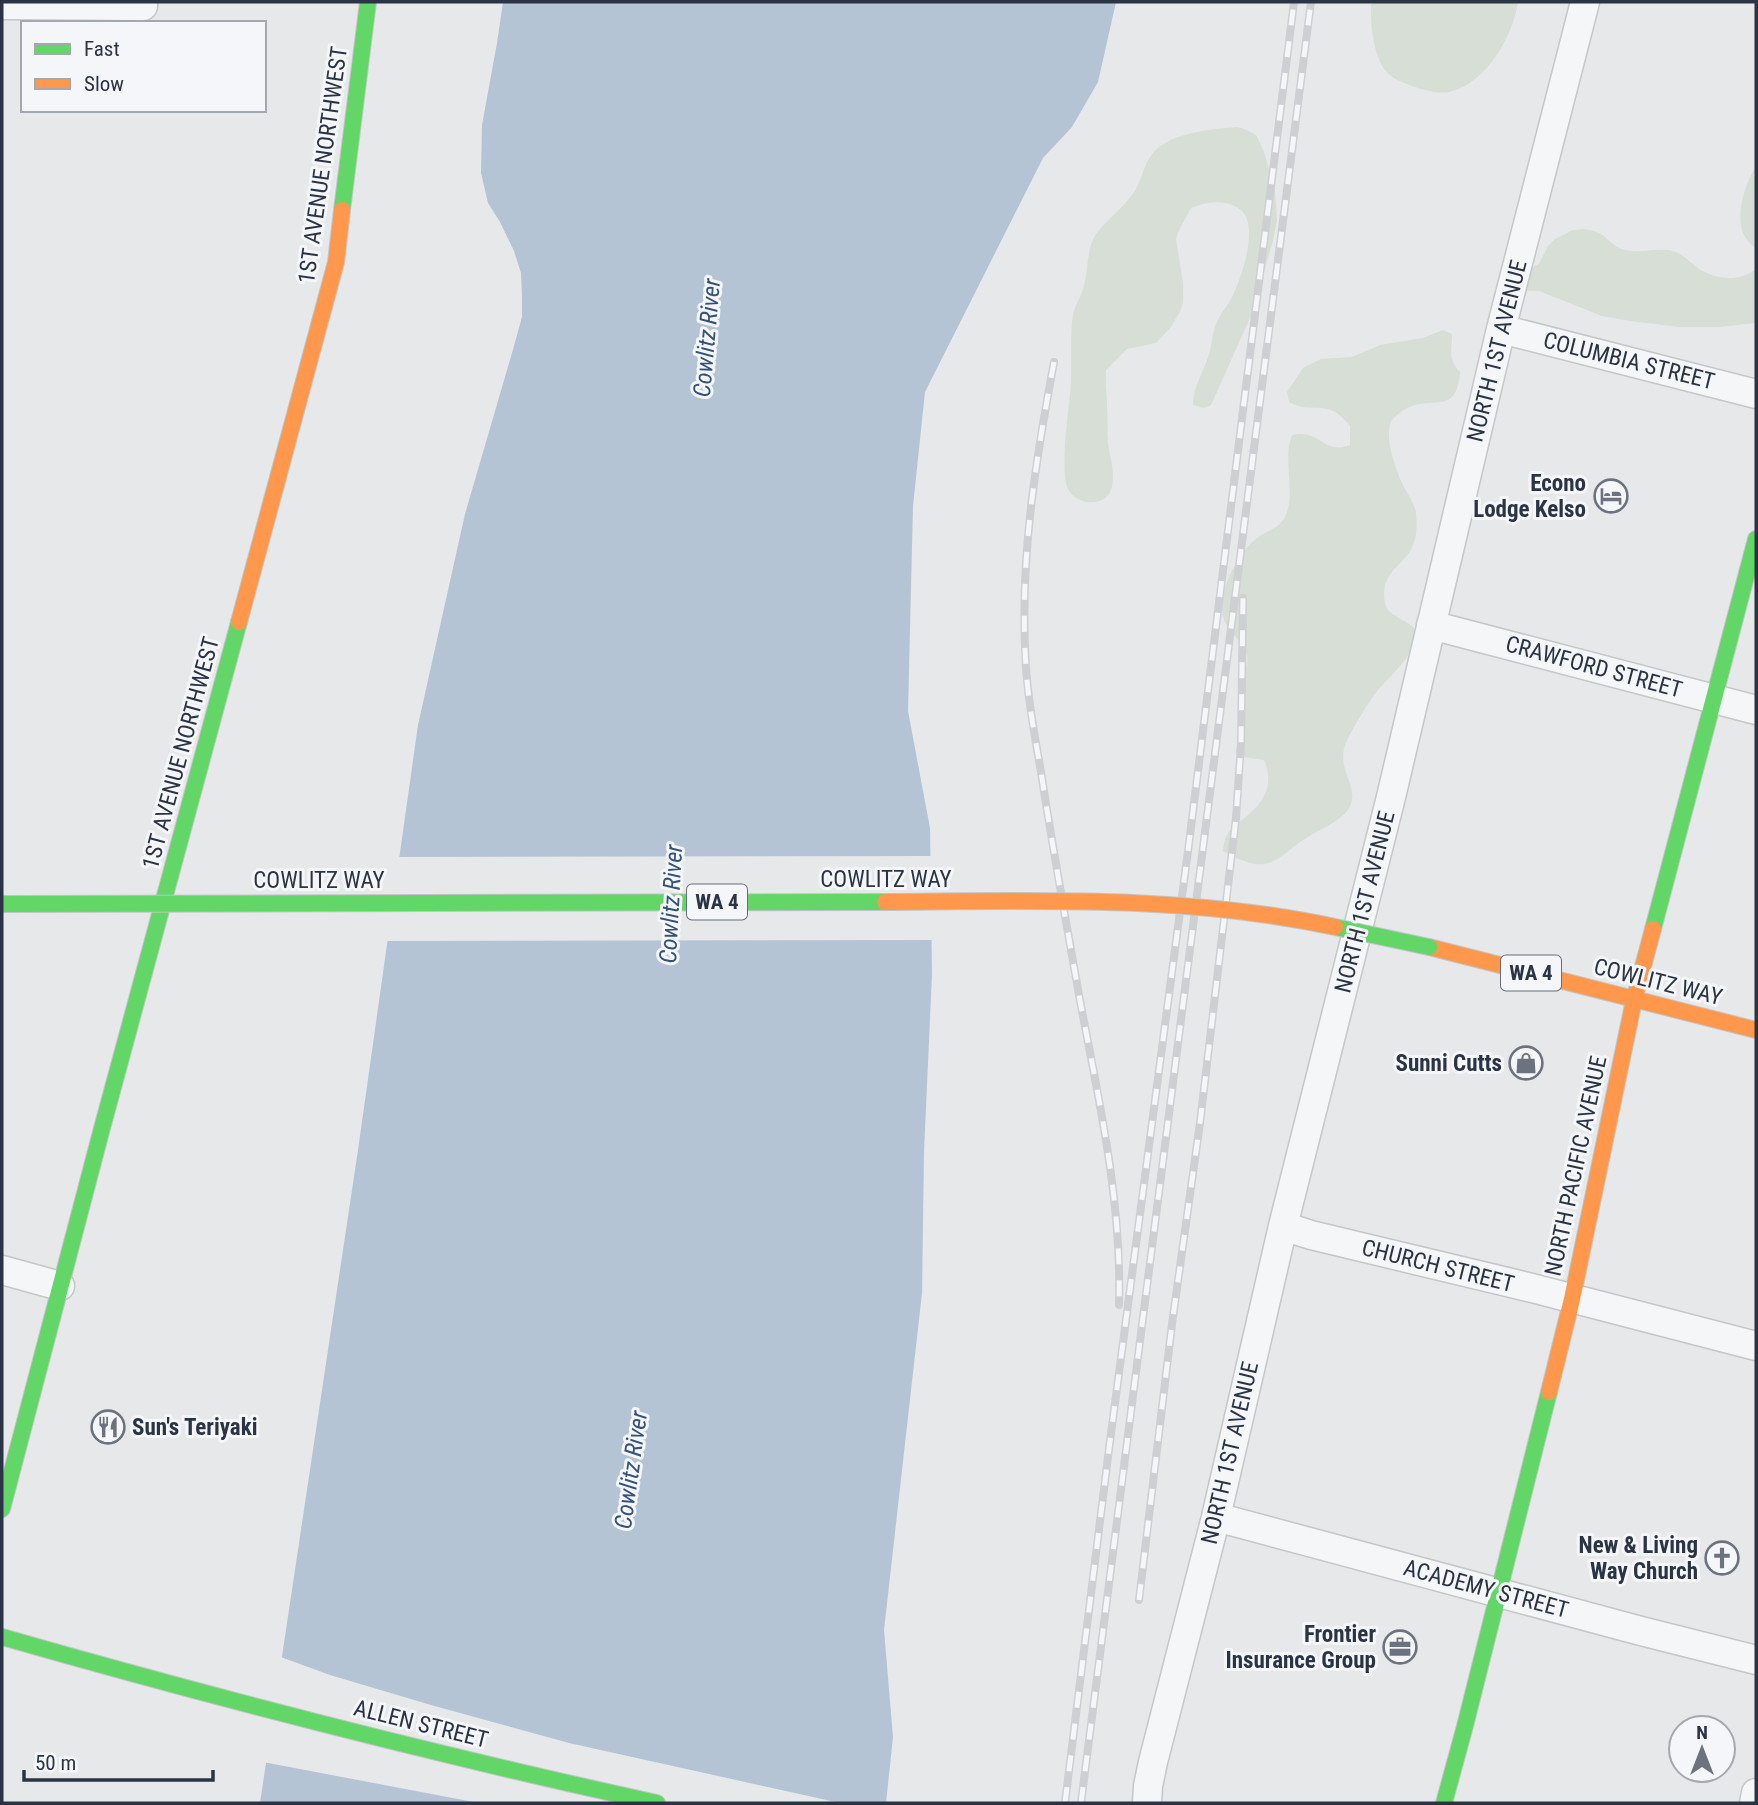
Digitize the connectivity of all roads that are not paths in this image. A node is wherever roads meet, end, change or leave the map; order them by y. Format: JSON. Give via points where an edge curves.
{"nodes":[{"id":1,"x":369,"y":2,"type":"edge"},
{"id":2,"x":1585,"y":2,"type":"edge"},
{"id":3,"x":57,"y":4,"type":"edge"},
{"id":4,"x":2,"y":5,"type":"edge"},
{"id":5,"x":143,"y":6,"type":"dead end"},
{"id":6,"x":1501,"y":329,"type":"junction"},
{"id":7,"x":1756,"y":394,"type":"edge"},
{"id":8,"x":1756,"y":540,"type":"edge"},
{"id":9,"x":1431,"y":625,"type":"junction"},
{"id":10,"x":1715,"y":699,"type":"junction"},
{"id":11,"x":1756,"y":710,"type":"edge"},
{"id":12,"x":2,"y":904,"type":"edge"},
{"id":13,"x":1634,"y":1000,"type":"junction"},
{"id":14,"x":1756,"y":1030,"type":"edge"},
{"id":15,"x":1283,"y":1226,"type":"junction"},
{"id":16,"x":2,"y":1270,"type":"edge"},
{"id":17,"x":60,"y":1286,"type":"junction"},
{"id":18,"x":1572,"y":1299,"type":"junction"},
{"id":19,"x":1756,"y":1346,"type":"edge"},
{"id":20,"x":2,"y":1509,"type":"edge"},
{"id":21,"x":1216,"y":1517,"type":"junction"},
{"id":22,"x":1498,"y":1591,"type":"junction"},
{"id":23,"x":2,"y":1637,"type":"edge"},
{"id":24,"x":1756,"y":1660,"type":"edge"},
{"id":25,"x":1756,"y":1793,"type":"edge"},
{"id":26,"x":657,"y":1803,"type":"edge"},
{"id":27,"x":1147,"y":1803,"type":"edge"},
{"id":28,"x":1444,"y":1803,"type":"edge"},
{"id":29,"x":1754,"y":1803,"type":"edge"}],
"edges":[{"from":1,"to":17,"type":"main road","name":"1ST AVENUE NORTHWEST","via":[[337,262]]},
{"from":2,"to":6,"type":"street","name":"NORTH 1ST AVENUE"},
{"from":3,"to":4,"type":"street"},
{"from":3,"to":5,"type":"street"},
{"from":6,"to":7,"type":"street","name":"COLUMBIA STREET"},
{"from":6,"to":9,"type":"street","name":"NORTH 1ST AVENUE"},
{"from":8,"to":10,"type":"main road","name":"NORTH PACIFIC AVENUE"},
{"from":9,"to":10,"type":"street","name":"CRAWFORD STREET"},
{"from":9,"to":15,"type":"street","name":"NORTH 1ST AVENUE"},
{"from":10,"to":11,"type":"street","name":"CRAWFORD STREET"},
{"from":10,"to":13,"type":"main road","name":"NORTH PACIFIC AVENUE"},
{"from":12,"to":13,"type":"main road","name":"COWLITZ WAY","number":"WA 4","bridge":true,"via":[[1072,901],[1208,906],[1276,915],[1429,947]]},
{"from":13,"to":14,"type":"main road","name":"COWLITZ WAY","number":"WA 4"},
{"from":13,"to":18,"type":"main road","name":"NORTH PACIFIC AVENUE"},
{"from":15,"to":18,"type":"street","name":"CHURCH STREET"},
{"from":15,"to":21,"type":"street","name":"NORTH 1ST AVENUE"},
{"from":16,"to":17,"type":"street"},
{"from":17,"to":20,"type":"main road","name":"1ST AVENUE NORTHWEST"},
{"from":18,"to":19,"type":"street","name":"CHURCH STREET"},
{"from":18,"to":22,"type":"main road","name":"NORTH PACIFIC AVENUE"},
{"from":21,"to":22,"type":"street","name":"ACADEMY STREET"},
{"from":21,"to":27,"type":"street","name":"NORTH 1ST AVENUE","via":[[1153,1762]]},
{"from":22,"to":24,"type":"street","name":"ACADEMY STREET"},
{"from":22,"to":28,"type":"main road","name":"NORTH PACIFIC AVENUE"},
{"from":23,"to":26,"type":"main road","name":"ALLEN STREET","via":[[174,1686]]},
{"from":25,"to":29,"type":"street"}]}
